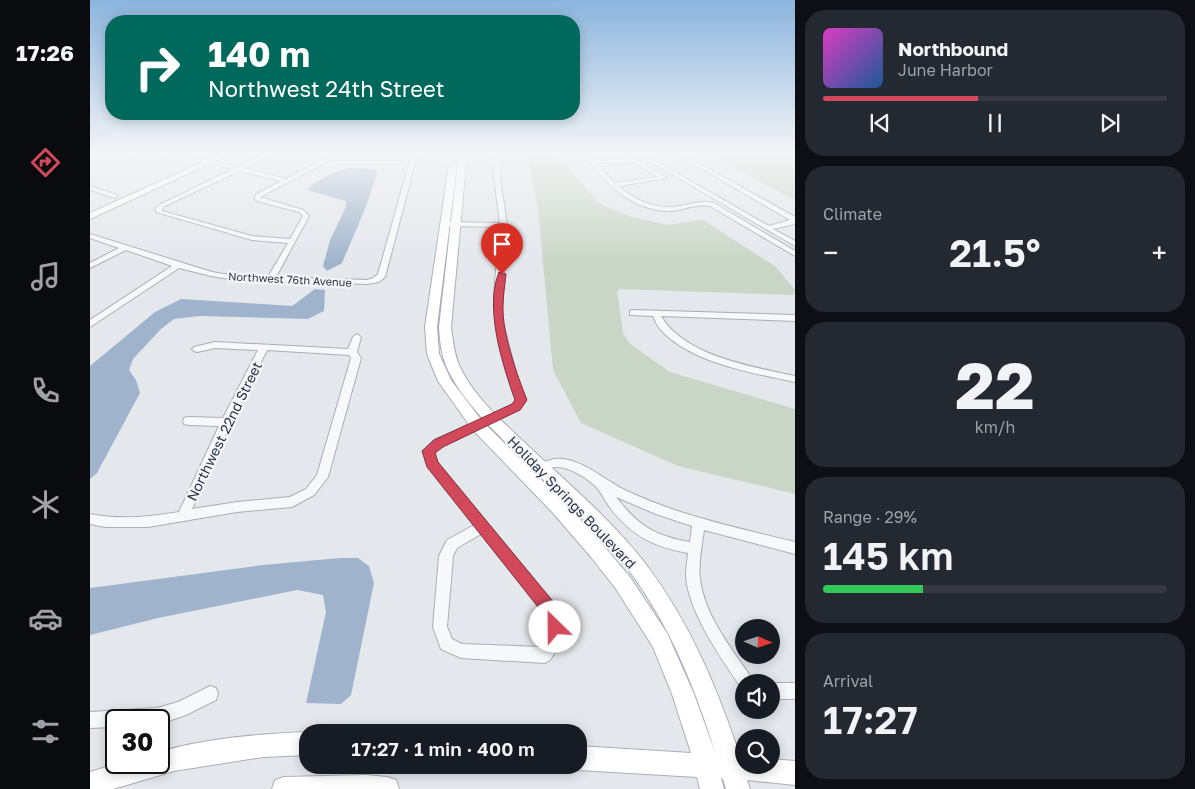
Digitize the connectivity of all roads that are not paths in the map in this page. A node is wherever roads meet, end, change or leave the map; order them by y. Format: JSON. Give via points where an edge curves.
{"nodes":[{"id":1,"x":93,"y":189,"type":"edge"},
{"id":2,"x":131,"y":189,"type":"edge"},
{"id":3,"x":150,"y":189,"type":"edge"},
{"id":4,"x":198,"y":189,"type":"edge"},
{"id":5,"x":270,"y":189,"type":"edge"},
{"id":6,"x":406,"y":189,"type":"edge"},
{"id":7,"x":452,"y":189,"type":"edge"},
{"id":8,"x":456,"y":189,"type":"edge"},
{"id":9,"x":498,"y":189,"type":"edge"},
{"id":10,"x":618,"y":189,"type":"edge"},
{"id":11,"x":700,"y":189,"type":"edge"},
{"id":12,"x":740,"y":189,"type":"edge"},
{"id":13,"x":115,"y":196,"type":"junction"},
{"id":14,"x":90,"y":207,"type":"edge"},
{"id":15,"x":90,"y":216,"type":"edge"},
{"id":16,"x":450,"y":222,"type":"junction"},
{"id":17,"x":504,"y":224,"type":"junction"},
{"id":18,"x":768,"y":228,"type":"junction"},
{"id":19,"x":90,"y":236,"type":"edge"},
{"id":20,"x":292,"y":241,"type":"junction"},
{"id":21,"x":795,"y":244,"type":"edge"},
{"id":22,"x":124,"y":248,"type":"junction"},
{"id":23,"x":795,"y":254,"type":"edge"},
{"id":24,"x":178,"y":265,"type":"junction"},
{"id":25,"x":90,"y":266,"type":"edge"},
{"id":26,"x":271,"y":279,"type":"junction"},
{"id":27,"x":633,"y":312,"type":"dead end"},
{"id":28,"x":655,"y":313,"type":"junction"},
{"id":29,"x":795,"y":318,"type":"edge"},
{"id":30,"x":90,"y":324,"type":"edge"},
{"id":31,"x":357,"y":337,"type":"dead end"},
{"id":32,"x":264,"y":348,"type":"junction"},
{"id":33,"x":197,"y":349,"type":"dead end"},
{"id":34,"x":352,"y":352,"type":"junction"},
{"id":35,"x":795,"y":379,"type":"edge"},
{"id":36,"x":188,"y":421,"type":"dead end"},
{"id":37,"x":226,"y":422,"type":"junction"},
{"id":38,"x":484,"y":422,"type":"junction"},
{"id":39,"x":541,"y":467,"type":"junction"},
{"id":40,"x":599,"y":482,"type":"junction"},
{"id":41,"x":184,"y":514,"type":"junction"},
{"id":42,"x":90,"y":519,"type":"edge"},
{"id":43,"x":698,"y":523,"type":"junction"},
{"id":44,"x":482,"y":527,"type":"junction"},
{"id":45,"x":795,"y":548,"type":"edge"},
{"id":46,"x":696,"y":549,"type":"junction"},
{"id":47,"x":740,"y":674,"type":"edge"},
{"id":48,"x":795,"y":690,"type":"edge"},
{"id":49,"x":780,"y":691,"type":"edge"},
{"id":50,"x":210,"y":694,"type":"dead end"},
{"id":51,"x":90,"y":720,"type":"edge"},
{"id":52,"x":299,"y":743,"type":"edge"},
{"id":53,"x":587,"y":759,"type":"edge"},
{"id":54,"x":795,"y":773,"type":"edge"},
{"id":55,"x":709,"y":778,"type":"edge"},
{"id":56,"x":735,"y":778,"type":"edge"},
{"id":57,"x":90,"y":784,"type":"edge"},
{"id":58,"x":284,"y":789,"type":"edge"},
{"id":59,"x":387,"y":789,"type":"edge"}],
"edges":[{"from":1,"to":13,"type":"street"},
{"from":2,"to":13,"type":"street"},
{"from":3,"to":15,"type":"street"},
{"from":4,"to":20,"type":"street","via":[[159,208],[159,212],[252,238]]},
{"from":5,"to":20,"type":"street","via":[[257,197],[258,200],[305,213]]},
{"from":6,"to":26,"type":"street","name":"Northwest 76th Avenue","via":[[382,274],[376,280]]},
{"from":7,"to":16,"type":"street","name":"Holiday Springs Boulevard"},
{"from":8,"to":16,"type":"street","name":"Holiday Springs Boulevard"},
{"from":9,"to":17,"type":"street"},
{"from":10,"to":23,"type":"street","via":[[626,197],[667,209],[712,204]]},
{"from":11,"to":18,"type":"street"},
{"from":12,"to":18,"type":"street","via":[[793,219],[793,222]]},
{"from":13,"to":14,"type":"street"},
{"from":16,"to":17,"type":"street"},
{"from":16,"to":38,"type":"street","name":"Holiday Springs Boulevard","via":[[445,327],[448,352]]},
{"from":17,"to":38,"type":"street","via":[[499,323],[521,400],[516,407]]},
{"from":18,"to":21,"type":"street"},
{"from":19,"to":22,"type":"street","name":"Northwest 76th Avenue"},
{"from":20,"to":26,"type":"street"},
{"from":22,"to":24,"type":"street","name":"Northwest 76th Avenue"},
{"from":22,"to":25,"type":"street"},
{"from":24,"to":26,"type":"street","name":"Northwest 76th Avenue","via":[[227,276]]},
{"from":24,"to":30,"type":"street"},
{"from":27,"to":28,"type":"street"},
{"from":28,"to":29,"type":"street"},
{"from":28,"to":35,"type":"street","via":[[663,329],[683,344],[723,360]]},
{"from":31,"to":34,"type":"street"},
{"from":32,"to":33,"type":"street","via":[[215,345]]},
{"from":32,"to":34,"type":"street"},
{"from":32,"to":37,"type":"street","name":"Northwest 22nd Street"},
{"from":34,"to":41,"type":"street","via":[[356,358],[322,477],[310,492],[292,502]]},
{"from":36,"to":37,"type":"street"},
{"from":37,"to":41,"type":"street","name":"Northwest 22nd Street"},
{"from":38,"to":39,"type":"street","name":"Holiday Springs Boulevard"},
{"from":38,"to":44,"type":"street","via":[[438,443],[428,451],[432,464]]},
{"from":38,"to":55,"type":"street","name":"Holiday Springs Boulevard","via":[[597,551],[660,640],[672,664]]},
{"from":39,"to":40,"type":"street","via":[[565,463]]},
{"from":39,"to":56,"type":"street","name":"Holiday Springs Boulevard","via":[[636,567],[668,613],[697,668]]},
{"from":40,"to":43,"type":"street","via":[[653,508]]},
{"from":40,"to":46,"type":"street","via":[[629,520],[651,537]]},
{"from":41,"to":42,"type":"street","via":[[148,522]]},
{"from":43,"to":45,"type":"street"},
{"from":43,"to":46,"type":"street"},
{"from":44,"to":44,"type":"street","via":[[452,544],[446,556],[440,627],[446,644],[461,651],[545,655],[557,639],[554,614]]},
{"from":46,"to":47,"type":"street","via":[[693,577],[698,598]]},
{"from":48,"to":49,"type":"street"},
{"from":50,"to":51,"type":"street","via":[[157,716]]},
{"from":52,"to":57,"type":"street","via":[[263,745],[174,759]]},
{"from":53,"to":55,"type":"street"},
{"from":54,"to":56,"type":"street"},
{"from":55,"to":56,"type":"street"},
{"from":58,"to":59,"type":"street"}]}
